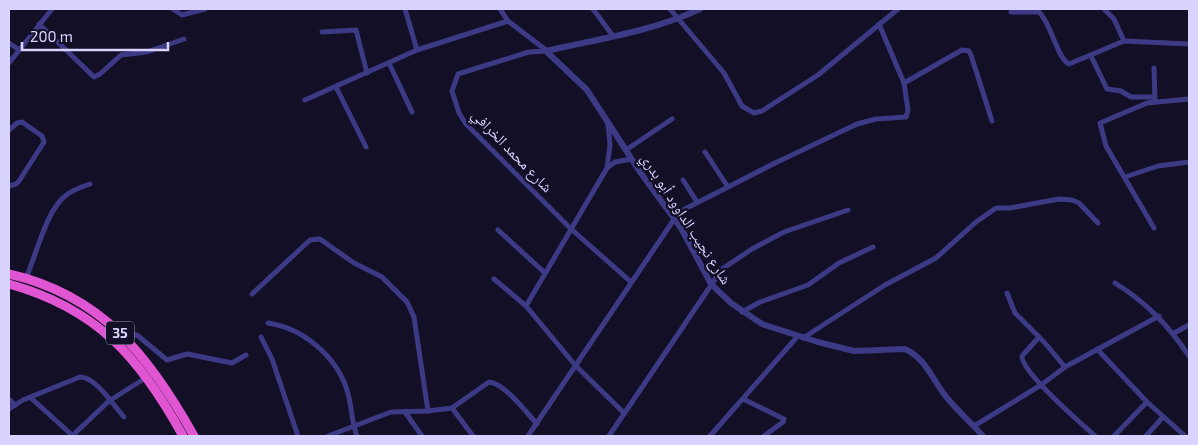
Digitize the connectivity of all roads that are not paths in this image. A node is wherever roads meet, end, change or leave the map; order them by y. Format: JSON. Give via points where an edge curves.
{"nodes":[{"id":1,"x":52,"y":9,"type":"edge"},
{"id":2,"x":173,"y":9,"type":"edge"},
{"id":3,"x":205,"y":9,"type":"edge"},
{"id":4,"x":405,"y":9,"type":"edge"},
{"id":5,"x":500,"y":9,"type":"edge"},
{"id":6,"x":593,"y":9,"type":"edge"},
{"id":7,"x":670,"y":9,"type":"edge"},
{"id":8,"x":700,"y":9,"type":"edge"},
{"id":9,"x":898,"y":9,"type":"edge"},
{"id":10,"x":1104,"y":9,"type":"edge"},
{"id":11,"x":1011,"y":12,"type":"dead end"},
{"id":12,"x":678,"y":19,"type":"junction"},
{"id":13,"x":508,"y":21,"type":"junction"},
{"id":14,"x":39,"y":24,"type":"junction"},
{"id":15,"x":879,"y":24,"type":"junction"},
{"id":16,"x":322,"y":32,"type":"dead end"},
{"id":17,"x":613,"y":36,"type":"junction"},
{"id":18,"x":184,"y":39,"type":"dead end"},
{"id":19,"x":1124,"y":41,"type":"junction"},
{"id":20,"x":9,"y":43,"type":"edge"},
{"id":21,"x":1189,"y":44,"type":"edge"},
{"id":22,"x":18,"y":50,"type":"junction"},
{"id":23,"x":417,"y":50,"type":"junction"},
{"id":24,"x":546,"y":50,"type":"junction"},
{"id":25,"x":1091,"y":56,"type":"junction"},
{"id":26,"x":9,"y":63,"type":"edge"},
{"id":27,"x":390,"y":63,"type":"junction"},
{"id":28,"x":1154,"y":68,"type":"dead end"},
{"id":29,"x":367,"y":73,"type":"junction"},
{"id":30,"x":904,"y":82,"type":"junction"},
{"id":31,"x":336,"y":87,"type":"junction"},
{"id":32,"x":1155,"y":99,"type":"junction"},
{"id":33,"x":1189,"y":99,"type":"edge"},
{"id":34,"x":305,"y":100,"type":"dead end"},
{"id":35,"x":412,"y":112,"type":"dead end"},
{"id":36,"x":672,"y":119,"type":"dead end"},
{"id":37,"x":992,"y":121,"type":"dead end"},
{"id":38,"x":607,"y":122,"type":"junction"},
{"id":39,"x":9,"y":130,"type":"edge"},
{"id":40,"x":366,"y":147,"type":"dead end"},
{"id":41,"x":626,"y":150,"type":"junction"},
{"id":42,"x":705,"y":152,"type":"dead end"},
{"id":43,"x":632,"y":159,"type":"junction"},
{"id":44,"x":1189,"y":162,"type":"edge"},
{"id":45,"x":607,"y":168,"type":"junction"},
{"id":46,"x":1125,"y":177,"type":"junction"},
{"id":47,"x":683,"y":180,"type":"dead end"},
{"id":48,"x":90,"y":184,"type":"dead end"},
{"id":49,"x":9,"y":186,"type":"edge"},
{"id":50,"x":728,"y":187,"type":"junction"},
{"id":51,"x":697,"y":202,"type":"junction"},
{"id":52,"x":848,"y":210,"type":"dead end"},
{"id":53,"x":674,"y":218,"type":"junction"},
{"id":54,"x":1098,"y":223,"type":"dead end"},
{"id":55,"x":570,"y":228,"type":"junction"},
{"id":56,"x":1154,"y":228,"type":"dead end"},
{"id":57,"x":498,"y":230,"type":"dead end"},
{"id":58,"x":873,"y":247,"type":"dead end"},
{"id":59,"x":544,"y":273,"type":"junction"},
{"id":60,"x":9,"y":274,"type":"edge"},
{"id":61,"x":26,"y":278,"type":"junction"},
{"id":62,"x":494,"y":279,"type":"dead end"},
{"id":63,"x":631,"y":282,"type":"junction"},
{"id":64,"x":1115,"y":283,"type":"dead end"},
{"id":65,"x":9,"y":284,"type":"edge"},
{"id":66,"x":711,"y":284,"type":"junction"},
{"id":67,"x":1007,"y":293,"type":"dead end"},
{"id":68,"x":252,"y":294,"type":"dead end"},
{"id":69,"x":526,"y":306,"type":"junction"},
{"id":70,"x":742,"y":312,"type":"junction"},
{"id":71,"x":1159,"y":316,"type":"junction"},
{"id":72,"x":268,"y":323,"type":"dead end"},
{"id":73,"x":1189,"y":325,"type":"edge"},
{"id":74,"x":1174,"y":333,"type":"junction"},
{"id":75,"x":122,"y":334,"type":"junction"},
{"id":76,"x":1039,"y":336,"type":"junction"},
{"id":77,"x":261,"y":337,"type":"dead end"},
{"id":78,"x":800,"y":337,"type":"junction"},
{"id":79,"x":1097,"y":349,"type":"junction"},
{"id":80,"x":246,"y":355,"type":"dead end"},
{"id":81,"x":1189,"y":356,"type":"edge"},
{"id":82,"x":575,"y":365,"type":"junction"},
{"id":83,"x":1065,"y":367,"type":"junction"},
{"id":84,"x":148,"y":377,"type":"junction"},
{"id":85,"x":1041,"y":385,"type":"junction"},
{"id":86,"x":31,"y":398,"type":"junction"},
{"id":87,"x":743,"y":398,"type":"junction"},
{"id":88,"x":9,"y":399,"type":"edge"},
{"id":89,"x":109,"y":401,"type":"junction"},
{"id":90,"x":1147,"y":402,"type":"junction"},
{"id":91,"x":15,"y":405,"type":"junction"},
{"id":92,"x":452,"y":408,"type":"junction"},
{"id":93,"x":9,"y":409,"type":"edge"},
{"id":94,"x":405,"y":412,"type":"junction"},
{"id":95,"x":428,"y":412,"type":"junction"},
{"id":96,"x":624,"y":413,"type":"junction"},
{"id":97,"x":124,"y":417,"type":"dead end"},
{"id":98,"x":1163,"y":417,"type":"junction"},
{"id":99,"x":537,"y":424,"type":"junction"},
{"id":100,"x":974,"y":426,"type":"junction"},
{"id":101,"x":354,"y":428,"type":"junction"},
{"id":102,"x":72,"y":436,"type":"edge"},
{"id":103,"x":183,"y":436,"type":"edge"},
{"id":104,"x":194,"y":436,"type":"edge"},
{"id":105,"x":298,"y":436,"type":"edge"},
{"id":106,"x":328,"y":436,"type":"edge"},
{"id":107,"x":357,"y":436,"type":"edge"},
{"id":108,"x":422,"y":436,"type":"edge"},
{"id":109,"x":472,"y":436,"type":"edge"},
{"id":110,"x":528,"y":436,"type":"edge"},
{"id":111,"x":610,"y":436,"type":"edge"},
{"id":112,"x":710,"y":436,"type":"edge"},
{"id":113,"x":764,"y":436,"type":"edge"},
{"id":114,"x":983,"y":436,"type":"edge"},
{"id":115,"x":1095,"y":436,"type":"edge"},
{"id":116,"x":1114,"y":436,"type":"edge"},
{"id":117,"x":1146,"y":436,"type":"edge"},
{"id":118,"x":1185,"y":436,"type":"edge"}],
"edges":[{"from":1,"to":14,"type":"street"},
{"from":2,"to":3,"type":"street","via":[[182,15]]},
{"from":4,"to":23,"type":"street"},
{"from":5,"to":13,"type":"street"},
{"from":6,"to":17,"type":"street"},
{"from":7,"to":12,"type":"street"},
{"from":8,"to":12,"type":"street","name":"شارع محمد الخرافي"},
{"from":9,"to":15,"type":"street"},
{"from":10,"to":19,"type":"street","via":[[1114,19]]},
{"from":11,"to":25,"type":"street","via":[[1038,12],[1050,27],[1067,63],[1073,64]]},
{"from":12,"to":15,"type":"street","via":[[724,73],[742,106],[754,114],[813,79]]},
{"from":12,"to":17,"type":"street","name":"شارع محمد الخرافي"},
{"from":13,"to":23,"type":"street"},
{"from":13,"to":24,"type":"street"},
{"from":14,"to":18,"type":"street","via":[[94,77],[121,55],[147,52]]},
{"from":14,"to":22,"type":"street"},
{"from":15,"to":30,"type":"street"},
{"from":16,"to":29,"type":"street","via":[[356,30]]},
{"from":17,"to":24,"type":"street","name":"شارع محمد الخرافي"},
{"from":19,"to":21,"type":"street"},
{"from":19,"to":25,"type":"street"},
{"from":20,"to":22,"type":"street"},
{"from":22,"to":26,"type":"street"},
{"from":23,"to":27,"type":"street"},
{"from":24,"to":38,"type":"street","name":"شارع نجيب الداوود أبو بدري","via":[[587,90]]},
{"from":24,"to":55,"type":"street","name":"شارع محمد الخرافي","via":[[464,70],[458,74],[452,91],[458,113],[466,124]]},
{"from":25,"to":32,"type":"street","via":[[1107,89]]},
{"from":27,"to":29,"type":"street"},
{"from":27,"to":35,"type":"street"},
{"from":28,"to":32,"type":"street"},
{"from":29,"to":31,"type":"street"},
{"from":30,"to":37,"type":"street","via":[[966,50],[971,55]]},
{"from":30,"to":50,"type":"street","via":[[906,118],[861,123]]},
{"from":31,"to":34,"type":"street"},
{"from":31,"to":40,"type":"street"},
{"from":32,"to":33,"type":"street"},
{"from":32,"to":46,"type":"street","via":[[1100,122],[1106,146]]},
{"from":36,"to":41,"type":"street"},
{"from":38,"to":41,"type":"street","name":"شارع نجيب الداوود أبو بدري"},
{"from":38,"to":45,"type":"street","via":[[610,145]]},
{"from":39,"to":49,"type":"street","via":[[22,122],[42,136],[44,142],[19,181]]},
{"from":41,"to":43,"type":"street","name":"شارع نجيب الداوود أبو بدري"},
{"from":42,"to":50,"type":"street"},
{"from":43,"to":45,"type":"street","via":[[615,162]]},
{"from":43,"to":53,"type":"street","name":"شارع نجيب الداوود أبو بدري"},
{"from":44,"to":46,"type":"street","via":[[1158,166]]},
{"from":45,"to":55,"type":"street"},
{"from":46,"to":56,"type":"street"},
{"from":47,"to":51,"type":"street"},
{"from":48,"to":61,"type":"street","via":[[58,203]]},
{"from":50,"to":51,"type":"street"},
{"from":51,"to":53,"type":"street"},
{"from":52,"to":66,"type":"street","via":[[790,230],[752,249],[722,269]]},
{"from":53,"to":63,"type":"street"},
{"from":53,"to":66,"type":"street","name":"شارع نجيب الداوود أبو بدري"},
{"from":54,"to":78,"type":"street","via":[[1072,200],[996,208],[936,258]]},
{"from":55,"to":59,"type":"street"},
{"from":55,"to":63,"type":"street","name":"شارع محمد الخرافي"},
{"from":57,"to":59,"type":"street"},
{"from":58,"to":70,"type":"street","via":[[839,262],[808,284]]},
{"from":59,"to":69,"type":"street"},
{"from":60,"to":61,"type":"highway","number":"35"},
{"from":61,"to":75,"type":"highway","number":"35","via":[[71,297]]},
{"from":62,"to":69,"type":"street"},
{"from":63,"to":82,"type":"street"},
{"from":64,"to":71,"type":"street"},
{"from":65,"to":84,"type":"highway","number":"35","via":[[33,291],[88,319],[107,333]]},
{"from":66,"to":70,"type":"street","name":"شارع نجيب الداوود أبو بدري"},
{"from":66,"to":96,"type":"street"},
{"from":67,"to":76,"type":"street","via":[[1015,313]]},
{"from":68,"to":95,"type":"street","via":[[315,238],[382,277],[407,302],[414,317]]},
{"from":69,"to":82,"type":"street"},
{"from":70,"to":78,"type":"street","name":"شارع نجيب الداوود أبو بدري","via":[[762,324]]},
{"from":71,"to":74,"type":"street"},
{"from":71,"to":79,"type":"street"},
{"from":72,"to":101,"type":"street","via":[[296,330],[329,358],[347,390]]},
{"from":73,"to":74,"type":"street"},
{"from":74,"to":81,"type":"street"},
{"from":75,"to":80,"type":"street","via":[[137,336],[167,360],[187,354],[232,363]]},
{"from":75,"to":104,"type":"highway","number":"35","via":[[157,374]]},
{"from":76,"to":83,"type":"street"},
{"from":76,"to":85,"type":"street","via":[[1022,359]]},
{"from":77,"to":105,"type":"street","via":[[272,359]]},
{"from":78,"to":87,"type":"street"},
{"from":78,"to":100,"type":"street","name":"شارع نجيب الداوود أبو بدري","via":[[854,351],[905,349],[912,352],[948,399]]},
{"from":79,"to":83,"type":"street"},
{"from":79,"to":90,"type":"street"},
{"from":82,"to":96,"type":"street"},
{"from":82,"to":99,"type":"street"},
{"from":83,"to":85,"type":"street"},
{"from":84,"to":89,"type":"street"},
{"from":84,"to":103,"type":"highway","number":"35"},
{"from":85,"to":100,"type":"street"},
{"from":85,"to":115,"type":"street"},
{"from":86,"to":89,"type":"street","via":[[85,377],[93,381]]},
{"from":86,"to":91,"type":"street"},
{"from":86,"to":102,"type":"street"},
{"from":87,"to":112,"type":"street"},
{"from":87,"to":113,"type":"street","via":[[784,419]]},
{"from":88,"to":91,"type":"street"},
{"from":89,"to":97,"type":"street"},
{"from":89,"to":102,"type":"street"},
{"from":90,"to":98,"type":"street"},
{"from":90,"to":116,"type":"street"},
{"from":91,"to":93,"type":"street"},
{"from":92,"to":95,"type":"street"},
{"from":92,"to":99,"type":"street","via":[[486,383],[493,382]]},
{"from":92,"to":109,"type":"street"},
{"from":94,"to":95,"type":"street"},
{"from":94,"to":101,"type":"street","via":[[385,414]]},
{"from":94,"to":108,"type":"street"},
{"from":96,"to":111,"type":"street"},
{"from":98,"to":117,"type":"street"},
{"from":98,"to":118,"type":"street"},
{"from":99,"to":110,"type":"street"},
{"from":100,"to":114,"type":"street","name":"شارع نجيب الداوود أبو بدري"},
{"from":101,"to":106,"type":"street"},
{"from":101,"to":107,"type":"street"}]}
